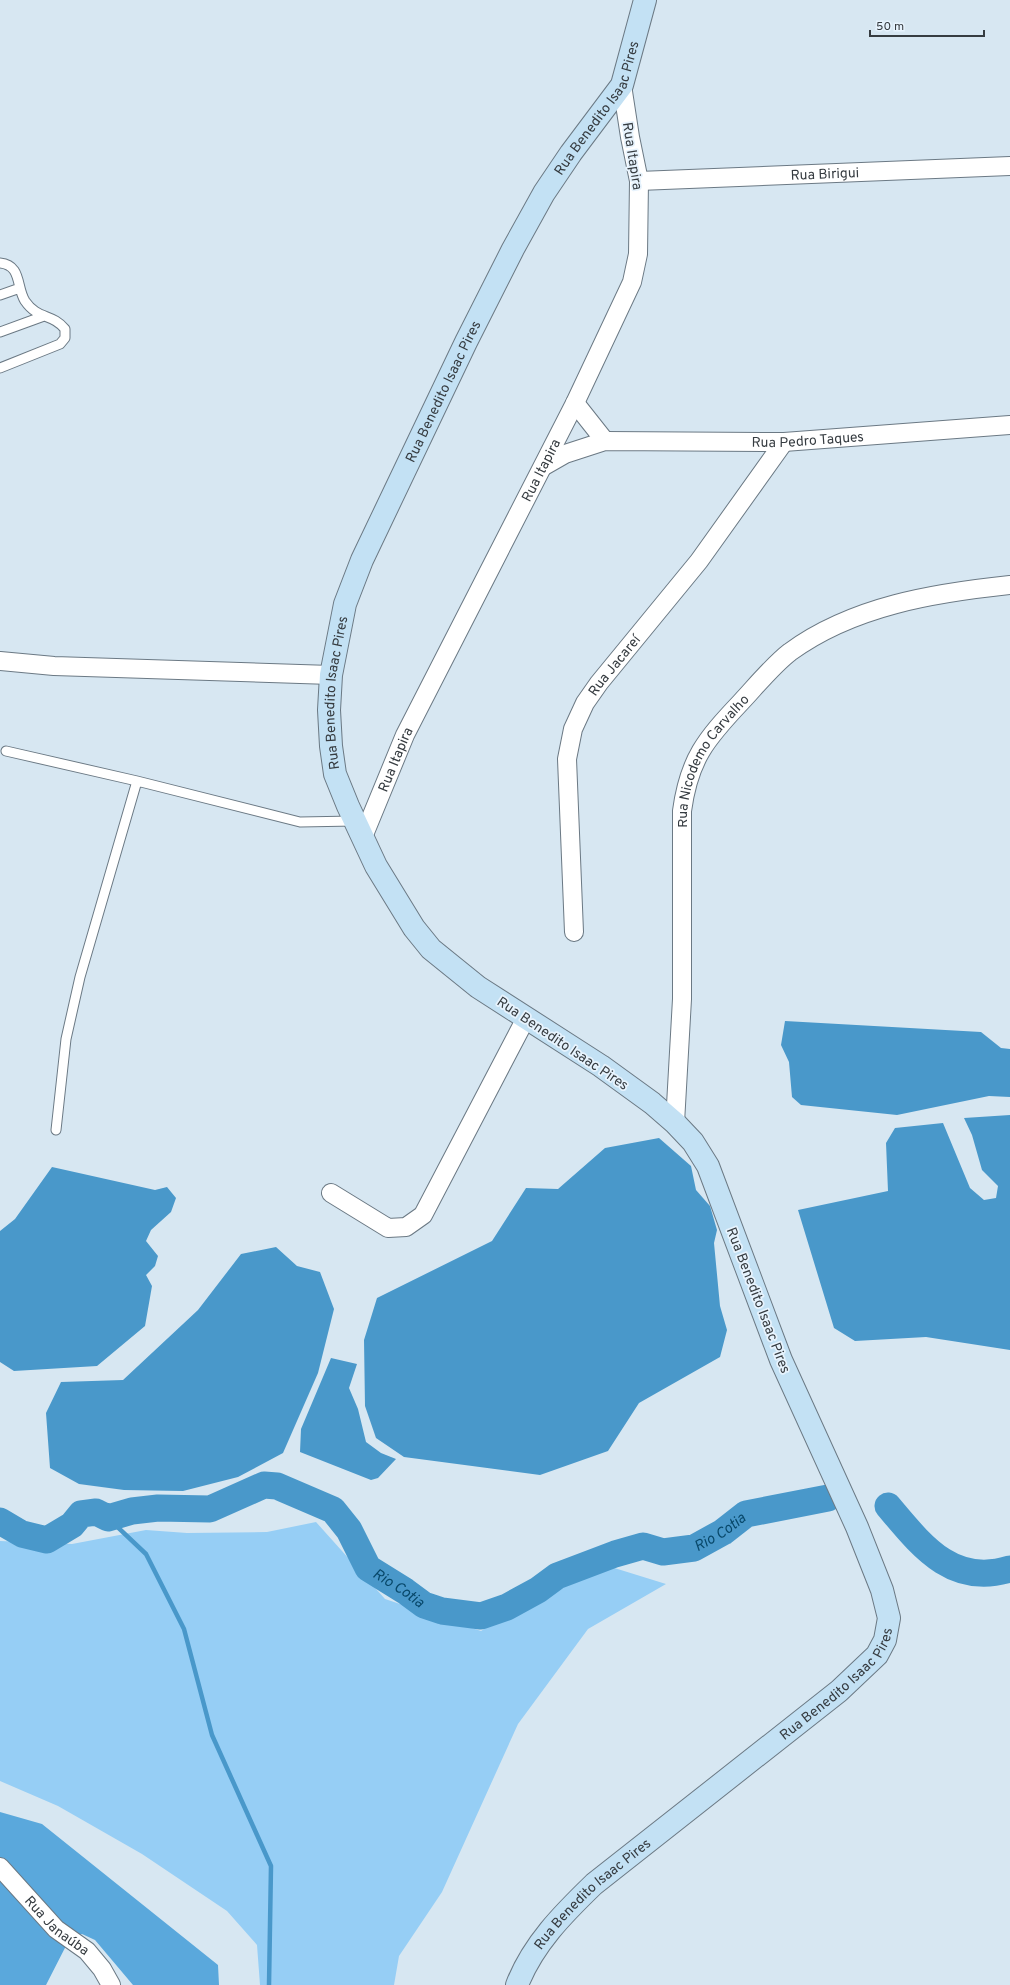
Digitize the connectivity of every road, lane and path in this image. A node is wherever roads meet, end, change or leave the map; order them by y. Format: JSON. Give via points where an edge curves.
{"nodes":[{"id":1,"x":645,"y":0,"type":"edge"},
{"id":2,"x":622,"y":85,"type":"junction"},
{"id":3,"x":1010,"y":166,"type":"edge"},
{"id":4,"x":639,"y":181,"type":"junction"},
{"id":5,"x":0,"y":263,"type":"edge"},
{"id":6,"x":20,"y":288,"type":"junction"},
{"id":7,"x":0,"y":295,"type":"edge"},
{"id":8,"x":44,"y":316,"type":"junction"},
{"id":9,"x":0,"y":332,"type":"edge"},
{"id":10,"x":0,"y":368,"type":"edge"},
{"id":11,"x":575,"y":403,"type":"junction"},
{"id":12,"x":1010,"y":425,"type":"edge"},
{"id":13,"x":605,"y":441,"type":"junction"},
{"id":14,"x":784,"y":442,"type":"junction"},
{"id":15,"x":544,"y":466,"type":"junction"},
{"id":16,"x":1010,"y":585,"type":"edge"},
{"id":17,"x":0,"y":661,"type":"edge"},
{"id":18,"x":331,"y":675,"type":"junction"},
{"id":19,"x":6,"y":751,"type":"dead end"},
{"id":20,"x":137,"y":781,"type":"junction"},
{"id":21,"x":359,"y":829,"type":"junction"},
{"id":22,"x":574,"y":932,"type":"dead end"},
{"id":23,"x":526,"y":1018,"type":"junction"},
{"id":24,"x":675,"y":1123,"type":"junction"},
{"id":25,"x":56,"y":1130,"type":"dead end"},
{"id":26,"x":331,"y":1193,"type":"dead end"},
{"id":27,"x":0,"y":1867,"type":"edge"},
{"id":28,"x":111,"y":1985,"type":"edge"},
{"id":29,"x":517,"y":1985,"type":"edge"}],
"edges":[{"from":1,"to":2,"type":"street","name":"Rua Benedito Isaac Pires"},
{"from":2,"to":4,"type":"street","name":"Rua Itapira"},
{"from":2,"to":18,"type":"street","name":"Rua Benedito Isaac Pires","via":[[544,193],[466,342],[362,560],[345,604]]},
{"from":3,"to":4,"type":"street","name":"Rua Birigui"},
{"from":4,"to":11,"type":"street","name":"Rua Itapira","via":[[638,254],[632,282]]},
{"from":5,"to":6,"type":"lane","via":[[16,271]]},
{"from":6,"to":7,"type":"lane"},
{"from":6,"to":8,"type":"lane","via":[[21,295],[34,313]]},
{"from":8,"to":9,"type":"lane"},
{"from":8,"to":10,"type":"lane","via":[[58,320],[65,328],[65,338],[60,344]]},
{"from":11,"to":13,"type":"street"},
{"from":11,"to":15,"type":"street","name":"Rua Itapira"},
{"from":12,"to":14,"type":"street","name":"Rua Pedro Taques"},
{"from":13,"to":14,"type":"street","name":"Rua Pedro Taques"},
{"from":13,"to":15,"type":"street","name":"Rua Pedro Taques","via":[[565,454]]},
{"from":14,"to":22,"type":"street","name":"Rua Jacareí","via":[[699,561],[599,683],[573,729],[567,759]]},
{"from":15,"to":21,"type":"street","name":"Rua Itapira"},
{"from":16,"to":24,"type":"street","name":"Rua Nicodemo Carvalho","via":[[964,590],[872,610],[834,625],[788,653],[711,734],[693,764],[686,785],[682,811],[682,999]]},
{"from":17,"to":18,"type":"street","via":[[54,666]]},
{"from":18,"to":21,"type":"street","name":"Rua Benedito Isaac Pires","via":[[330,717],[335,774]]},
{"from":19,"to":20,"type":"lane"},
{"from":20,"to":21,"type":"lane","via":[[300,822]]},
{"from":20,"to":25,"type":"lane","via":[[78,985],[66,1039]]},
{"from":21,"to":23,"type":"street","name":"Rua Benedito Isaac Pires","via":[[376,866],[414,928],[431,949],[453,968]]},
{"from":23,"to":24,"type":"street","name":"Rua Benedito Isaac Pires","via":[[601,1066]]},
{"from":23,"to":26,"type":"street","via":[[423,1215],[406,1228],[388,1228]]},
{"from":24,"to":29,"type":"street","name":"Rua Benedito Isaac Pires","via":[[693,1142],[708,1166],[781,1360],[857,1527],[882,1590],[889,1618],[885,1640],[877,1655],[839,1691],[594,1884],[544,1937]]},
{"from":27,"to":28,"type":"street","name":"Rua Janaúba","via":[[56,1929],[87,1951]]}]}
